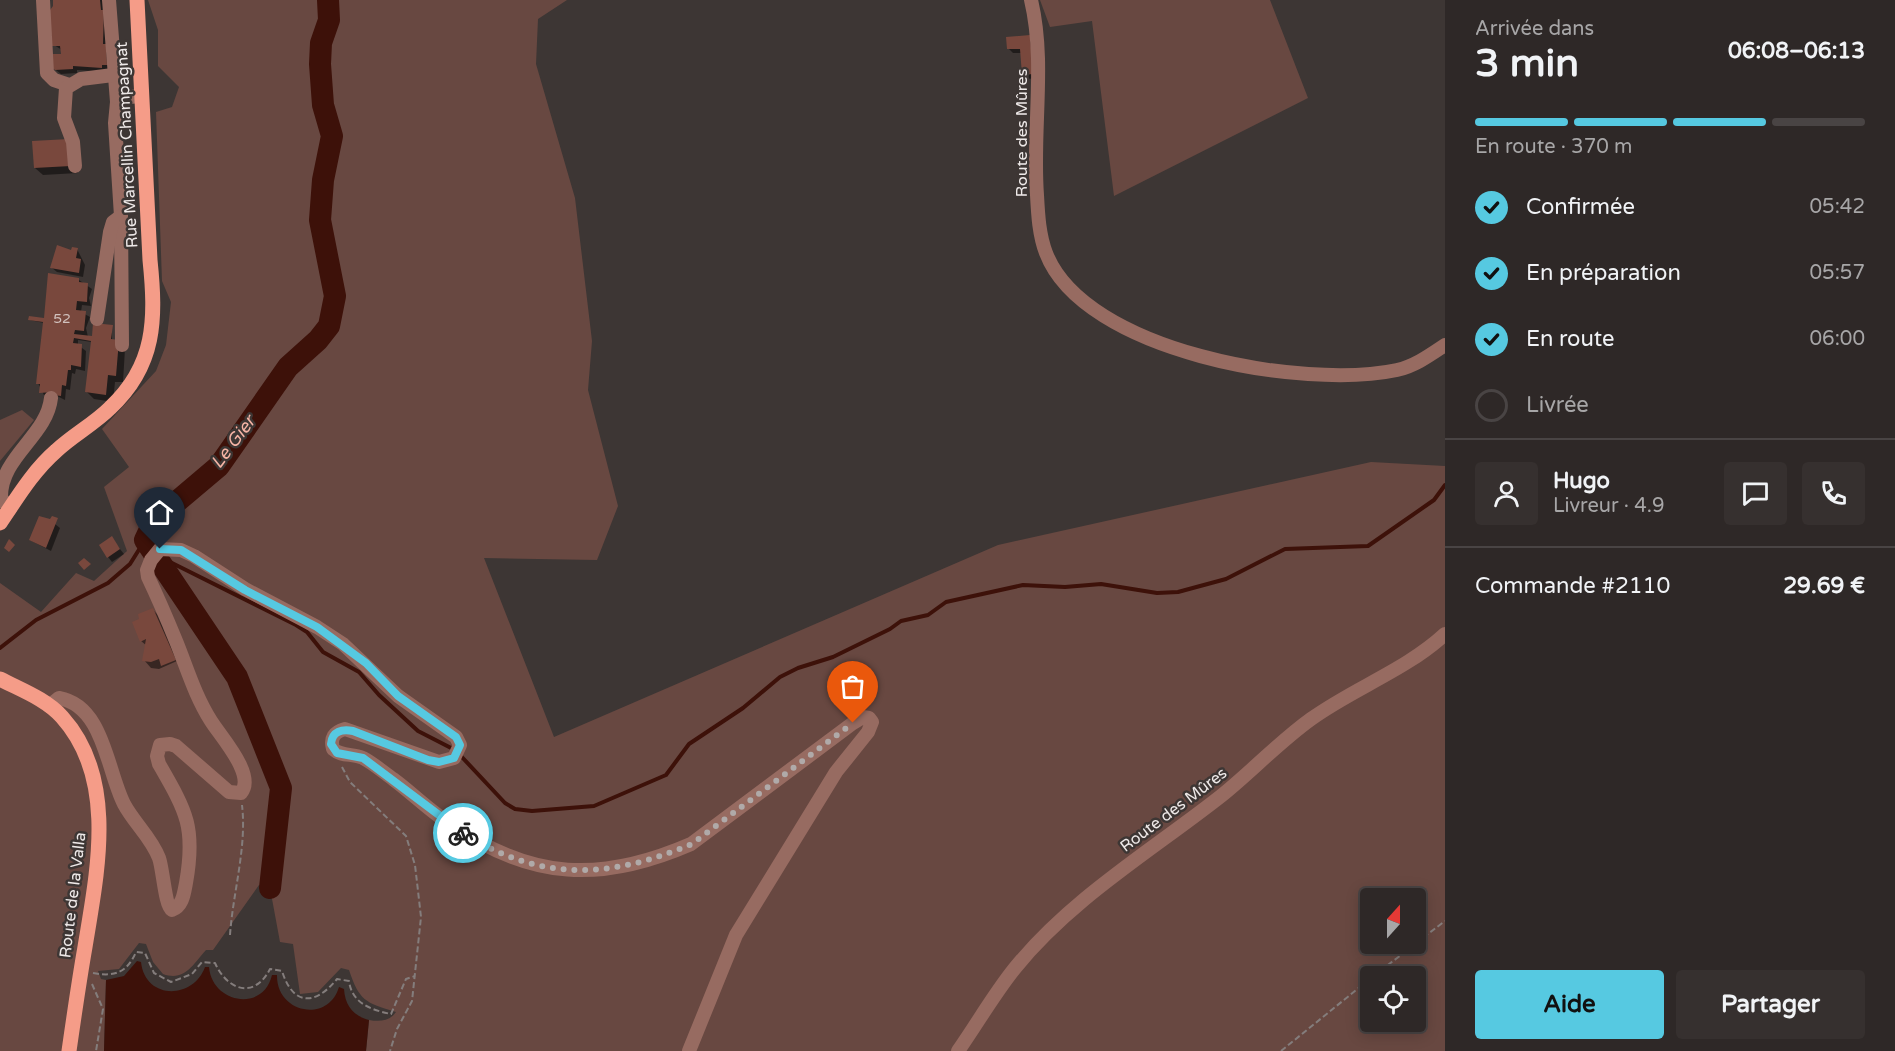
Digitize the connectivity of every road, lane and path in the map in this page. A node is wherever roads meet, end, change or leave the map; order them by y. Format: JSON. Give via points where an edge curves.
{"nodes":[{"id":1,"x":43,"y":0,"type":"edge"},
{"id":2,"x":109,"y":0,"type":"edge"},
{"id":3,"x":137,"y":0,"type":"edge"},
{"id":4,"x":1031,"y":0,"type":"edge"},
{"id":5,"x":114,"y":75,"type":"junction"},
{"id":6,"x":69,"y":85,"type":"junction"},
{"id":7,"x":142,"y":96,"type":"junction"},
{"id":8,"x":117,"y":98,"type":"junction"},
{"id":9,"x":75,"y":166,"type":"dead end"},
{"id":10,"x":121,"y":216,"type":"junction"},
{"id":11,"x":97,"y":319,"type":"dead end"},
{"id":12,"x":122,"y":345,"type":"dead end"},
{"id":13,"x":1445,"y":345,"type":"edge"},
{"id":14,"x":51,"y":398,"type":"dead end"},
{"id":15,"x":10,"y":509,"type":"junction"},
{"id":16,"x":0,"y":524,"type":"edge"},
{"id":17,"x":1445,"y":634,"type":"edge"},
{"id":18,"x":0,"y":679,"type":"edge"},
{"id":19,"x":49,"y":705,"type":"junction"},
{"id":20,"x":344,"y":755,"type":"junction"},
{"id":21,"x":241,"y":794,"type":"junction"},
{"id":22,"x":1445,"y":921,"type":"edge"},
{"id":23,"x":230,"y":934,"type":"dead end"},
{"id":24,"x":1426,"y":935,"type":"edge"},
{"id":25,"x":1402,"y":954,"type":"edge"},
{"id":26,"x":1386,"y":966,"type":"edge"},
{"id":27,"x":81,"y":970,"type":"junction"},
{"id":28,"x":415,"y":976,"type":"junction"},
{"id":29,"x":1360,"y":987,"type":"edge"},
{"id":30,"x":69,"y":1051,"type":"edge"},
{"id":31,"x":96,"y":1051,"type":"edge"},
{"id":32,"x":390,"y":1051,"type":"edge"},
{"id":33,"x":689,"y":1051,"type":"edge"},
{"id":34,"x":958,"y":1051,"type":"edge"},
{"id":35,"x":1281,"y":1051,"type":"edge"}],
"edges":[{"from":1,"to":6,"type":"street","via":[[47,73]]},
{"from":2,"to":5,"type":"street"},
{"from":3,"to":7,"type":"main road","name":"Rue Marcellin Champagnat"},
{"from":4,"to":13,"type":"street","name":"Route des Mûres","via":[[1038,90],[1038,219],[1046,253],[1062,282],[1084,304],[1166,346],[1257,368],[1342,375],[1397,370],[1420,362]]},
{"from":5,"to":6,"type":"street","via":[[90,77]]},
{"from":5,"to":8,"type":"street"},
{"from":6,"to":9,"type":"street","via":[[64,118],[74,142]]},
{"from":7,"to":8,"type":"street"},
{"from":7,"to":15,"type":"main road","name":"Rue Marcellin Champagnat","via":[[152,333],[136,377],[112,407],[43,465]]},
{"from":8,"to":10,"type":"street"},
{"from":10,"to":11,"type":"street","via":[[110,232]]},
{"from":10,"to":12,"type":"street"},
{"from":14,"to":15,"type":"street","via":[[48,412],[3,478],[1,498]]},
{"from":15,"to":16,"type":"main road"},
{"from":17,"to":34,"type":"street","name":"Route des Mûres","via":[[1425,653],[1308,721],[1221,795],[1066,916],[1014,969]]},
{"from":18,"to":19,"type":"main road","name":"Route de la Valla"},
{"from":19,"to":21,"type":"street","via":[[59,698],[66,699],[89,718],[125,806],[158,855],[169,909],[176,909],[184,894],[191,844],[184,808],[159,764],[160,745],[176,746],[229,792]]},
{"from":19,"to":27,"type":"main road","name":"Route de la Valla","via":[[70,727],[83,749],[98,804],[97,867]]},
{"from":20,"to":21,"type":"street","via":[[331,744],[334,734],[345,729],[439,762],[454,758],[460,745],[456,737],[398,696],[366,663],[317,627],[245,590],[181,550],[155,554],[148,577],[190,683],[245,777]]},
{"from":20,"to":28,"type":"path","via":[[342,766],[350,782],[406,836],[415,865],[421,917]]},
{"from":20,"to":33,"type":"street","via":[[363,758],[483,845],[520,862],[570,871],[641,861],[692,844],[853,723],[869,718],[872,722],[868,732],[836,772],[736,935]]},
{"from":21,"to":23,"type":"path","via":[[244,825]]},
{"from":22,"to":24,"type":"path"},
{"from":25,"to":26,"type":"path"},
{"from":27,"to":28,"type":"path","via":[[114,975],[127,967],[136,952],[146,953],[154,973],[171,982],[192,974],[202,962],[215,963],[226,982],[239,987],[250,988],[260,983],[270,969],[282,970],[286,983],[298,997],[312,999],[337,979],[349,981],[359,1002],[391,1014],[406,979]]},
{"from":27,"to":30,"type":"main road","name":"Route de la Valla"},
{"from":27,"to":31,"type":"path","via":[[91,981],[103,1009]]},
{"from":28,"to":32,"type":"path","via":[[412,1001]]},
{"from":29,"to":35,"type":"path"}]}
